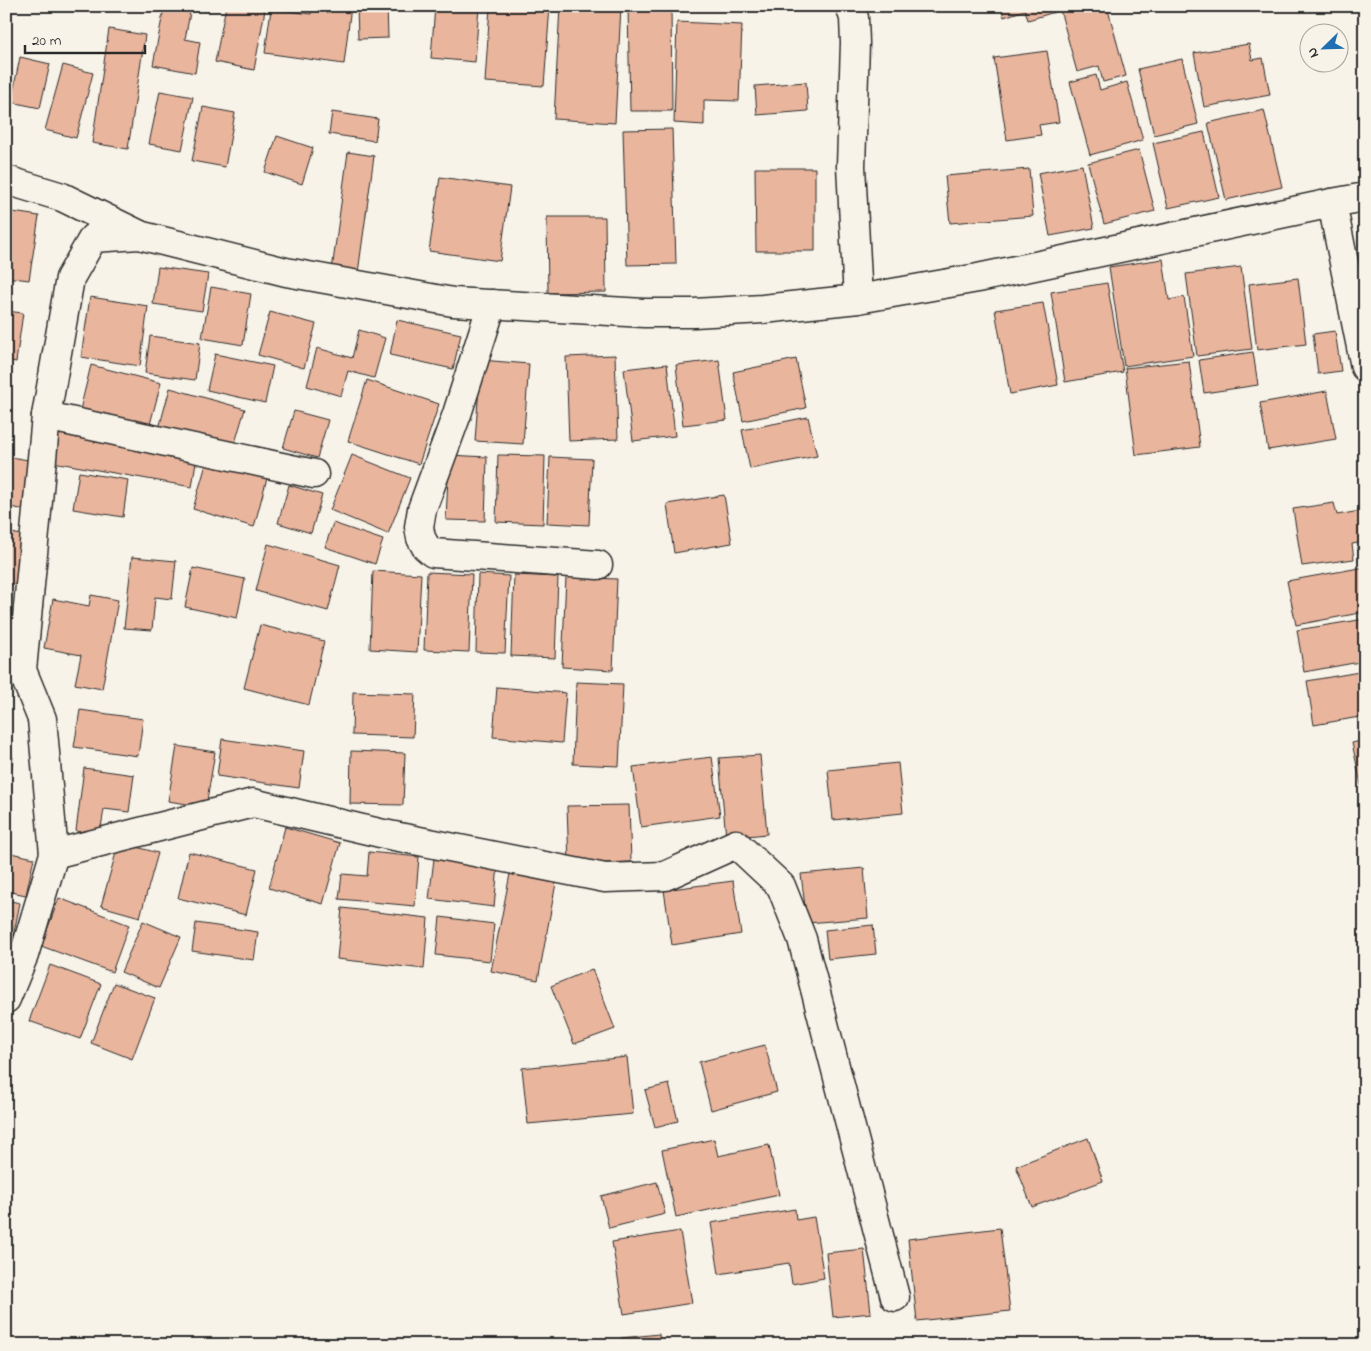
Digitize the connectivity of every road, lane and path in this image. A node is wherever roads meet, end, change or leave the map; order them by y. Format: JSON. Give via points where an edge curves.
{"nodes":[{"id":1,"x":850,"y":6,"type":"edge"},
{"id":2,"x":6,"y":180,"type":"edge"},
{"id":3,"x":1365,"y":197,"type":"edge"},
{"id":4,"x":1332,"y":203,"type":"junction"},
{"id":5,"x":139,"y":235,"type":"junction"},
{"id":6,"x":858,"y":299,"type":"junction"},
{"id":7,"x":492,"y":304,"type":"junction"},
{"id":8,"x":1365,"y":367,"type":"edge"},
{"id":9,"x":46,"y":416,"type":"junction"},
{"id":10,"x":314,"y":474,"type":"dead end"},
{"id":11,"x":598,"y":565,"type":"dead end"},
{"id":12,"x":54,"y":854,"type":"junction"},
{"id":13,"x":6,"y":999,"type":"edge"},
{"id":14,"x":895,"y":1297,"type":"dead end"}],
"edges":[{"from":1,"to":6,"type":"street","via":[[855,43],[851,166]]},
{"from":2,"to":5,"type":"street","via":[[62,197]]},
{"from":3,"to":4,"type":"street"},
{"from":4,"to":6,"type":"street","via":[[978,278]]},
{"from":4,"to":8,"type":"street"},
{"from":5,"to":7,"type":"street","via":[[286,272],[453,302]]},
{"from":5,"to":9,"type":"street","via":[[93,238],[70,278]]},
{"from":6,"to":7,"type":"street","via":[[694,313]]},
{"from":7,"to":11,"type":"street","via":[[422,509],[421,538],[433,553]]},
{"from":9,"to":10,"type":"street"},
{"from":9,"to":12,"type":"street","via":[[22,670],[42,718]]},
{"from":12,"to":13,"type":"street","via":[[24,955]]},
{"from":12,"to":14,"type":"street","via":[[253,803],[384,834],[605,878],[665,876],[736,844],[781,886],[802,939]]}]}
